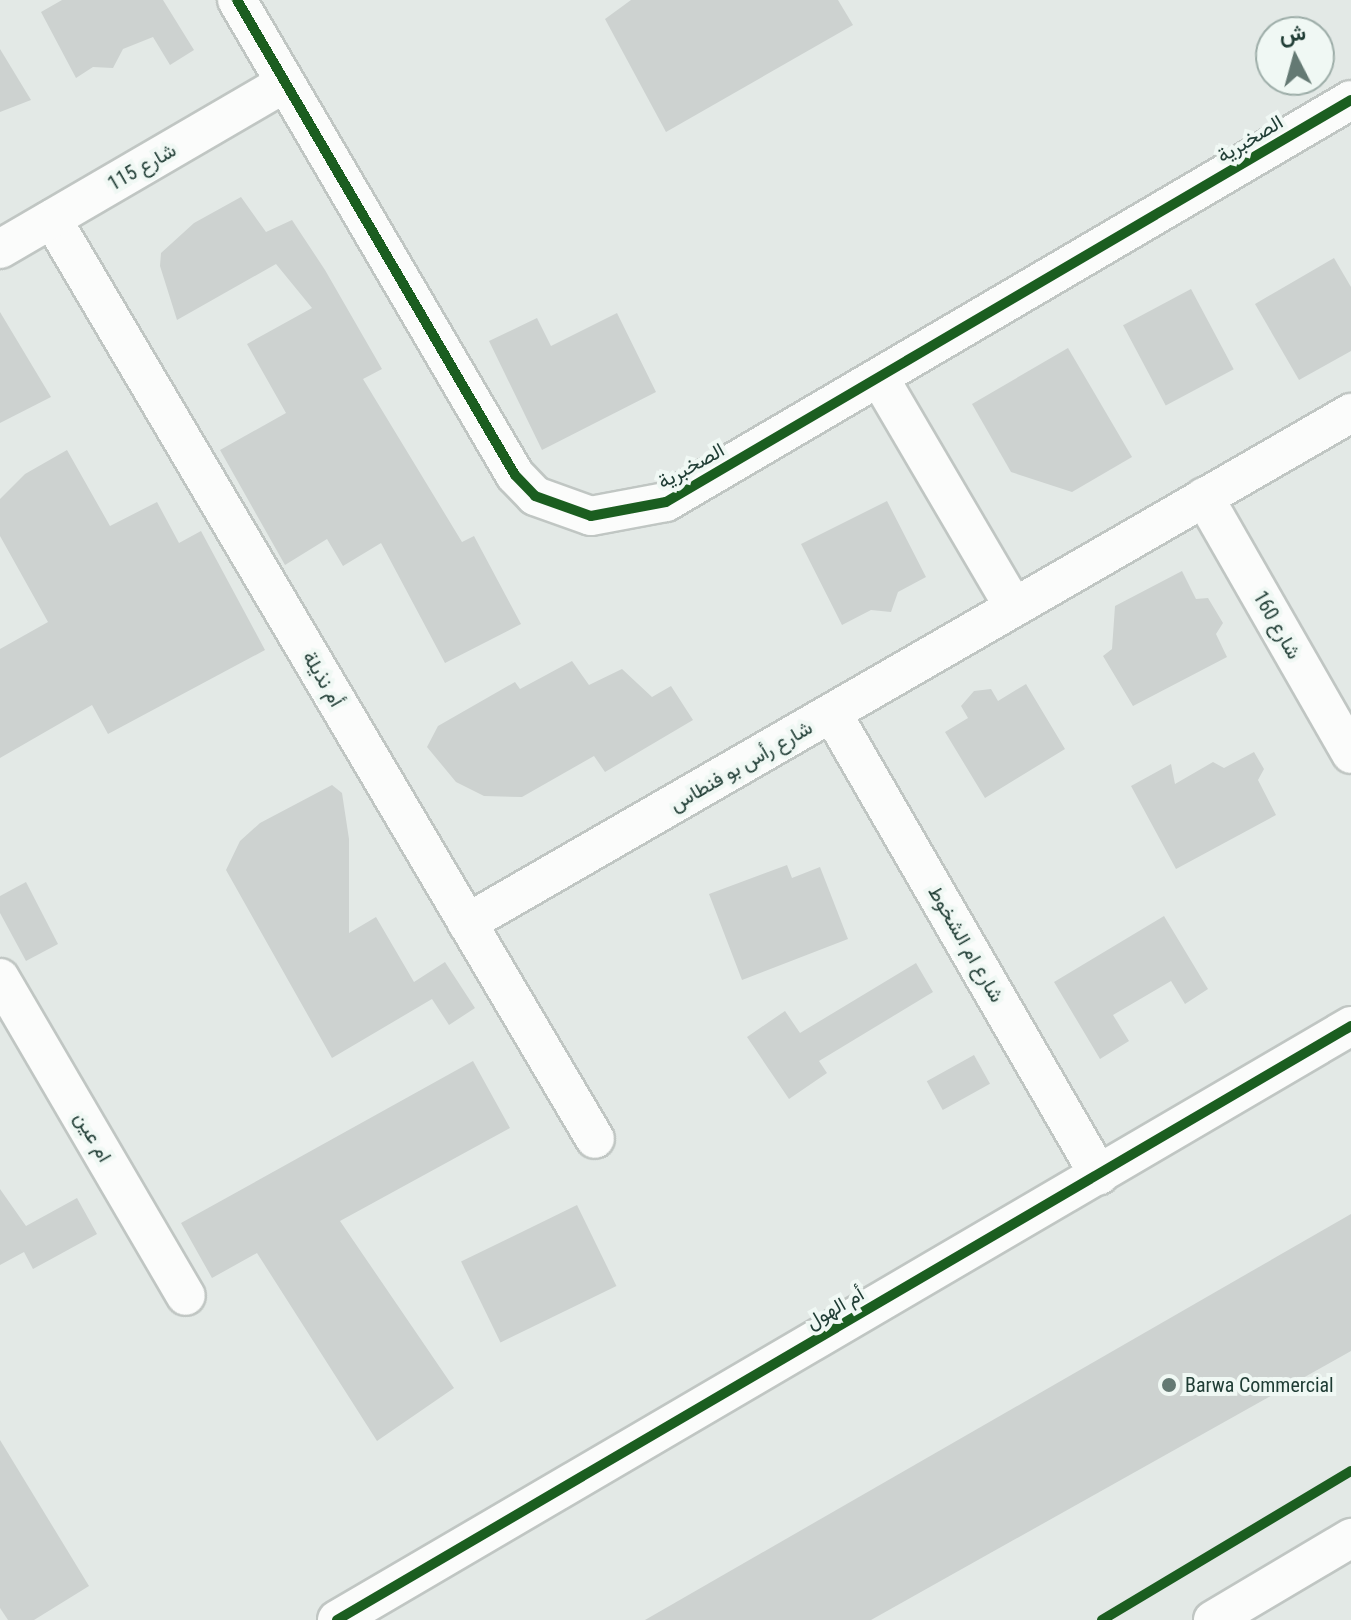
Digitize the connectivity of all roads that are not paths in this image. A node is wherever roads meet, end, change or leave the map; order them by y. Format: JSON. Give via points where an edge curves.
{"nodes":[{"id":1,"x":237,"y":0,"type":"edge"},
{"id":2,"x":284,"y":84,"type":"junction"},
{"id":3,"x":1351,"y":100,"type":"edge"},
{"id":4,"x":52,"y":219,"type":"junction"},
{"id":5,"x":0,"y":249,"type":"edge"},
{"id":6,"x":880,"y":379,"type":"junction"},
{"id":7,"x":1351,"y":413,"type":"edge"},
{"id":8,"x":1204,"y":497,"type":"junction"},
{"id":9,"x":1012,"y":604,"type":"junction"},
{"id":10,"x":832,"y":713,"type":"junction"},
{"id":11,"x":1351,"y":754,"type":"edge"},
{"id":12,"x":467,"y":923,"type":"junction"},
{"id":13,"x":0,"y":978,"type":"edge"},
{"id":14,"x":1351,"y":1026,"type":"edge"},
{"id":15,"x":595,"y":1139,"type":"dead end"},
{"id":16,"x":1099,"y":1175,"type":"junction"},
{"id":17,"x":186,"y":1296,"type":"dead end"},
{"id":18,"x":1351,"y":1538,"type":"edge"},
{"id":19,"x":337,"y":1620,"type":"edge"},
{"id":20,"x":1213,"y":1620,"type":"edge"}],
"edges":[{"from":1,"to":2,"type":"street","name":"الصخبرية"},
{"from":2,"to":4,"type":"street","name":"شارع 115"},
{"from":2,"to":6,"type":"street","name":"الصخبرية","via":[[515,475],[559,509],[591,516],[666,502]]},
{"from":3,"to":6,"type":"street","name":"الصخبرية"},
{"from":4,"to":5,"type":"street","name":"شارع 115"},
{"from":4,"to":12,"type":"street","name":"أم نذيلة"},
{"from":6,"to":9,"type":"street"},
{"from":7,"to":8,"type":"street","name":"شارع رأس بو فنطاس"},
{"from":8,"to":9,"type":"street","name":"شارع رأس بو فنطاس"},
{"from":8,"to":11,"type":"street","name":"شارع 160"},
{"from":9,"to":10,"type":"street","name":"شارع رأس بو فنطاس"},
{"from":10,"to":12,"type":"street","name":"شارع رأس بو فنطاس"},
{"from":10,"to":16,"type":"street","name":"شارع ام الشخوط"},
{"from":12,"to":15,"type":"street","name":"أم نذيلة"},
{"from":13,"to":17,"type":"street","name":"ام عين"},
{"from":14,"to":16,"type":"street","name":"أم الهول"},
{"from":16,"to":19,"type":"street","name":"أم الهول"},
{"from":18,"to":20,"type":"street"}]}
